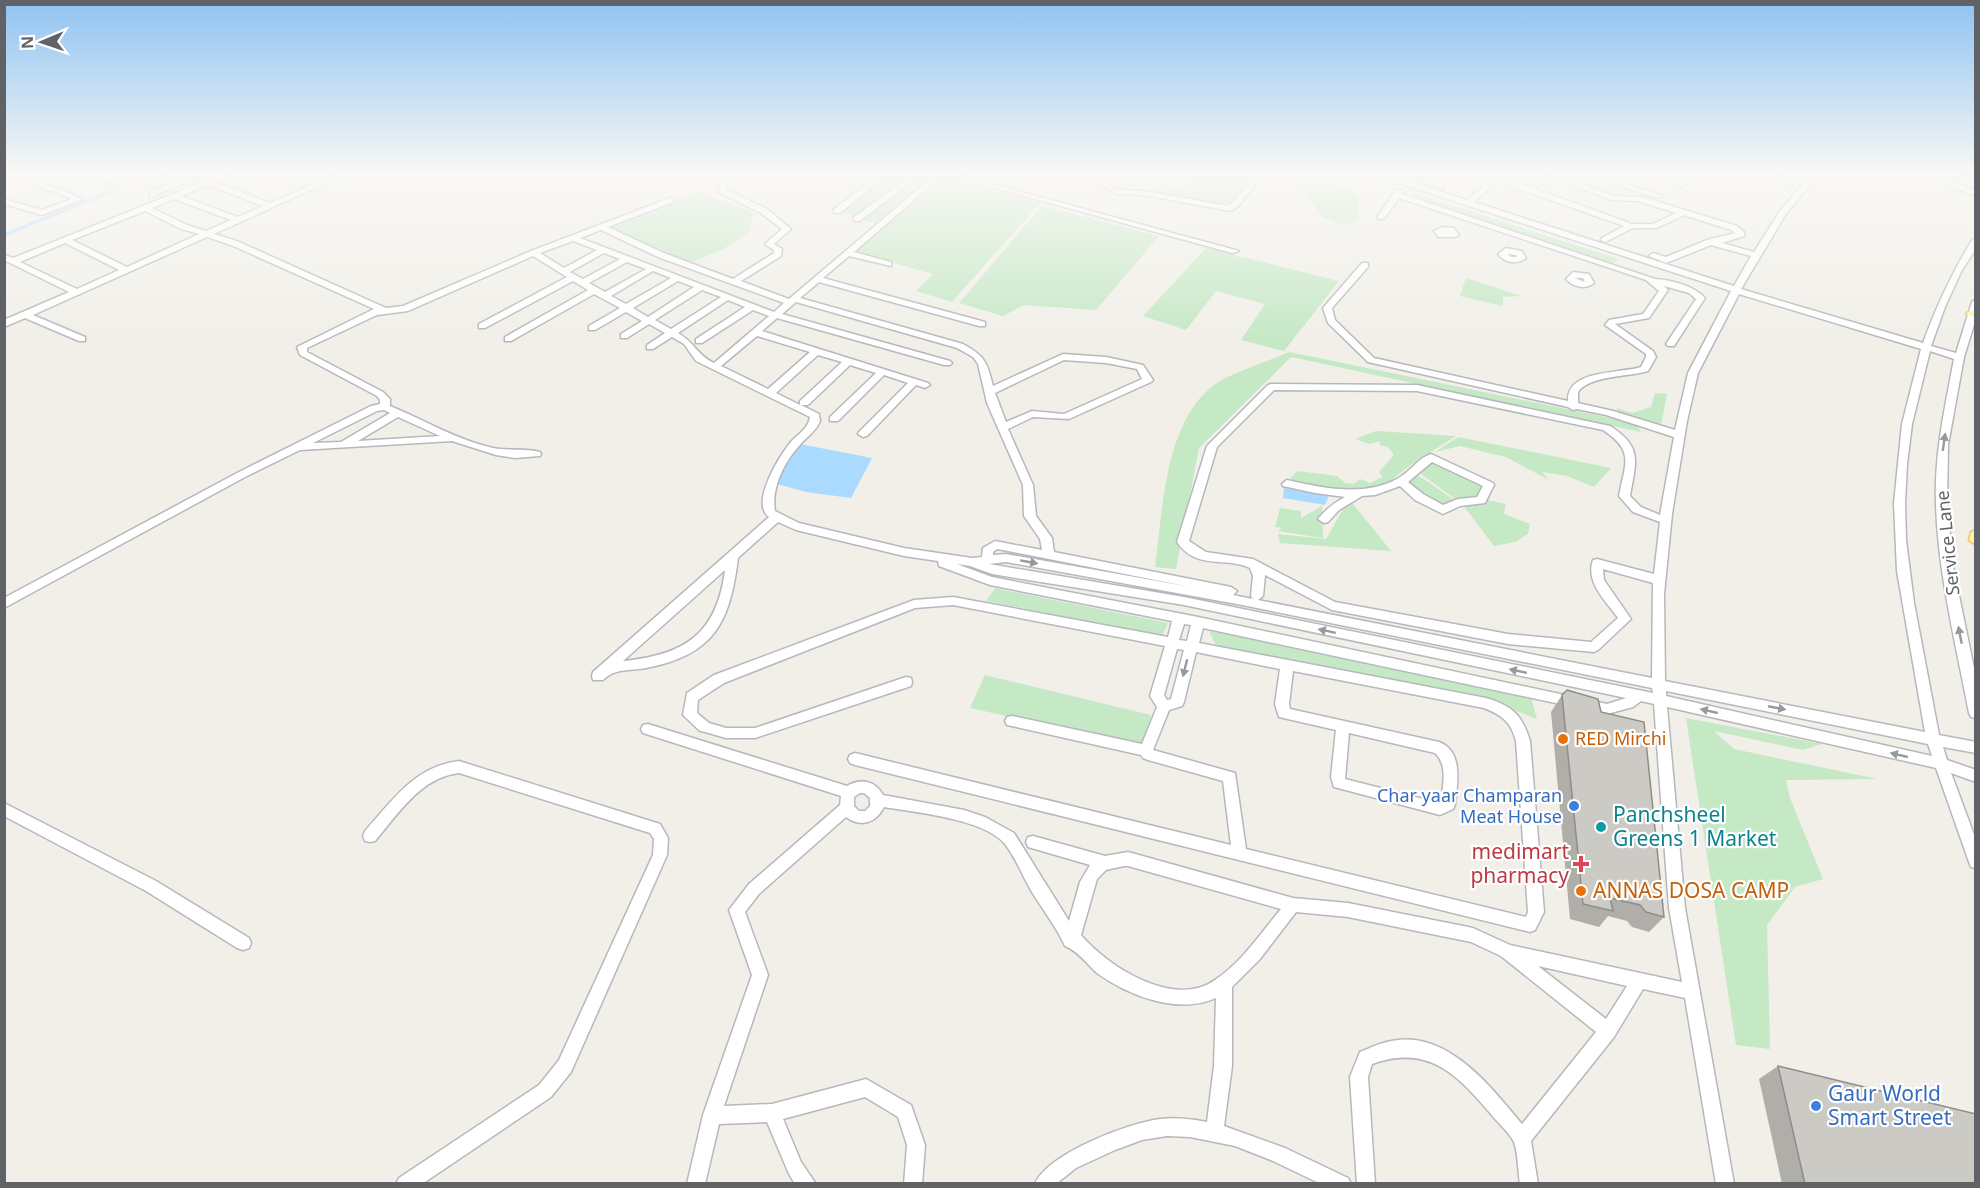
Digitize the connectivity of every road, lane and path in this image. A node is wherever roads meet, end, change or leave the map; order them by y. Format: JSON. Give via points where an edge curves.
{"nodes":[{"id":1,"x":88,"y":230,"type":"edge"},
{"id":2,"x":198,"y":230,"type":"edge"},
{"id":3,"x":216,"y":230,"type":"edge"},
{"id":4,"x":593,"y":230,"type":"edge"},
{"id":5,"x":609,"y":230,"type":"edge"},
{"id":6,"x":786,"y":230,"type":"edge"},
{"id":7,"x":874,"y":230,"type":"edge"},
{"id":8,"x":1158,"y":230,"type":"edge"},
{"id":9,"x":1500,"y":230,"type":"edge"},
{"id":10,"x":1559,"y":230,"type":"edge"},
{"id":11,"x":1572,"y":230,"type":"edge"},
{"id":12,"x":1623,"y":230,"type":"edge"},
{"id":13,"x":1737,"y":230,"type":"edge"},
{"id":14,"x":1773,"y":230,"type":"edge"},
{"id":15,"x":208,"y":234,"type":"junction"},
{"id":16,"x":573,"y":238,"type":"junction"},
{"id":17,"x":65,"y":240,"type":"junction"},
{"id":18,"x":1529,"y":240,"type":"junction"},
{"id":19,"x":1605,"y":240,"type":"junction"},
{"id":20,"x":1976,"y":240,"type":"edge"},
{"id":21,"x":1710,"y":242,"type":"junction"},
{"id":22,"x":603,"y":250,"type":"junction"},
{"id":23,"x":1235,"y":251,"type":"dead end"},
{"id":24,"x":1516,"y":252,"type":"dead end"},
{"id":25,"x":534,"y":253,"type":"junction"},
{"id":26,"x":846,"y":254,"type":"junction"},
{"id":27,"x":1757,"y":255,"type":"junction"},
{"id":28,"x":4,"y":257,"type":"edge"},
{"id":29,"x":626,"y":259,"type":"junction"},
{"id":30,"x":14,"y":261,"type":"junction"},
{"id":31,"x":1597,"y":261,"type":"junction"},
{"id":32,"x":888,"y":264,"type":"dead end"},
{"id":33,"x":1365,"y":265,"type":"dead end"},
{"id":34,"x":1585,"y":265,"type":"dead end"},
{"id":35,"x":651,"y":269,"type":"junction"},
{"id":36,"x":127,"y":270,"type":"junction"},
{"id":37,"x":563,"y":272,"type":"junction"},
{"id":38,"x":1582,"y":275,"type":"dead end"},
{"id":39,"x":573,"y":277,"type":"junction"},
{"id":40,"x":677,"y":278,"type":"junction"},
{"id":41,"x":816,"y":279,"type":"junction"},
{"id":42,"x":1655,"y":281,"type":"junction"},
{"id":43,"x":734,"y":282,"type":"junction"},
{"id":44,"x":584,"y":284,"type":"junction"},
{"id":45,"x":701,"y":287,"type":"junction"},
{"id":46,"x":594,"y":290,"type":"junction"},
{"id":47,"x":1736,"y":290,"type":"junction"},
{"id":48,"x":77,"y":292,"type":"junction"},
{"id":49,"x":605,"y":296,"type":"junction"},
{"id":50,"x":727,"y":297,"type":"junction"},
{"id":51,"x":791,"y":301,"type":"junction"},
{"id":52,"x":1976,"y":302,"type":"edge"},
{"id":53,"x":752,"y":306,"type":"junction"},
{"id":54,"x":626,"y":307,"type":"junction"},
{"id":55,"x":383,"y":310,"type":"junction"},
{"id":56,"x":1974,"y":314,"type":"edge"},
{"id":57,"x":26,"y":315,"type":"junction"},
{"id":58,"x":775,"y":315,"type":"junction"},
{"id":59,"x":649,"y":320,"type":"junction"},
{"id":60,"x":4,"y":324,"type":"edge"},
{"id":61,"x":981,"y":324,"type":"dead end"},
{"id":62,"x":482,"y":326,"type":"dead end"},
{"id":63,"x":592,"y":328,"type":"dead end"},
{"id":64,"x":756,"y":332,"type":"junction"},
{"id":65,"x":670,"y":333,"type":"junction"},
{"id":66,"x":624,"y":336,"type":"dead end"},
{"id":67,"x":82,"y":339,"type":"dead end"},
{"id":68,"x":508,"y":339,"type":"dead end"},
{"id":69,"x":699,"y":341,"type":"dead end"},
{"id":70,"x":1671,"y":344,"type":"dead end"},
{"id":71,"x":650,"y":347,"type":"dead end"},
{"id":72,"x":1927,"y":347,"type":"junction"},
{"id":73,"x":817,"y":351,"type":"junction"},
{"id":74,"x":1959,"y":357,"type":"junction"},
{"id":75,"x":849,"y":361,"type":"junction"},
{"id":76,"x":946,"y":363,"type":"dead end"},
{"id":77,"x":716,"y":366,"type":"junction"},
{"id":78,"x":882,"y":372,"type":"junction"},
{"id":79,"x":914,"y":382,"type":"junction"},
{"id":80,"x":925,"y":385,"type":"dead end"},
{"id":81,"x":990,"y":391,"type":"junction"},
{"id":82,"x":770,"y":393,"type":"junction"},
{"id":83,"x":804,"y":403,"type":"dead end"},
{"id":84,"x":385,"y":407,"type":"junction"},
{"id":85,"x":1573,"y":407,"type":"junction"},
{"id":86,"x":397,"y":413,"type":"junction"},
{"id":87,"x":834,"y":419,"type":"dead end"},
{"id":88,"x":1002,"y":428,"type":"junction"},
{"id":89,"x":863,"y":434,"type":"dead end"},
{"id":90,"x":1679,"y":435,"type":"junction"},
{"id":91,"x":449,"y":439,"type":"junction"},
{"id":92,"x":344,"y":445,"type":"junction"},
{"id":93,"x":297,"y":447,"type":"junction"},
{"id":94,"x":537,"y":454,"type":"dead end"},
{"id":95,"x":1401,"y":482,"type":"junction"},
{"id":96,"x":1287,"y":484,"type":"dead end"},
{"id":97,"x":1370,"y":492,"type":"junction"},
{"id":98,"x":776,"y":517,"type":"junction"},
{"id":99,"x":1324,"y":519,"type":"dead end"},
{"id":100,"x":1666,"y":520,"type":"junction"},
{"id":101,"x":1049,"y":554,"type":"junction"},
{"id":102,"x":732,"y":556,"type":"junction"},
{"id":103,"x":930,"y":557,"type":"junction"},
{"id":104,"x":988,"y":558,"type":"junction"},
{"id":105,"x":972,"y":562,"type":"junction"},
{"id":106,"x":1256,"y":565,"type":"junction"},
{"id":107,"x":1659,"y":580,"type":"junction"},
{"id":108,"x":1124,"y":586,"type":"junction"},
{"id":109,"x":1257,"y":596,"type":"junction"},
{"id":110,"x":4,"y":604,"type":"edge"},
{"id":111,"x":1179,"y":619,"type":"junction"},
{"id":112,"x":1198,"y":622,"type":"junction"},
{"id":113,"x":1172,"y":643,"type":"junction"},
{"id":114,"x":1191,"y":647,"type":"junction"},
{"id":115,"x":1287,"y":666,"type":"junction"},
{"id":116,"x":608,"y":667,"type":"junction"},
{"id":117,"x":598,"y":676,"type":"dead end"},
{"id":118,"x":1659,"y":681,"type":"junction"},
{"id":119,"x":906,"y":682,"type":"dead end"},
{"id":120,"x":1639,"y":696,"type":"junction"},
{"id":121,"x":1660,"y":700,"type":"junction"},
{"id":122,"x":1164,"y":706,"type":"junction"},
{"id":123,"x":1976,"y":713,"type":"edge"},
{"id":124,"x":1012,"y":721,"type":"dead end"},
{"id":125,"x":1343,"y":728,"type":"junction"},
{"id":126,"x":648,"y":729,"type":"dead end"},
{"id":127,"x":1934,"y":740,"type":"junction"},
{"id":128,"x":1976,"y":748,"type":"edge"},
{"id":129,"x":1146,"y":750,"type":"junction"},
{"id":130,"x":855,"y":759,"type":"dead end"},
{"id":131,"x":1942,"y":764,"type":"junction"},
{"id":132,"x":1976,"y":776,"type":"edge"},
{"id":133,"x":847,"y":800,"type":"junction"},
{"id":134,"x":878,"y":800,"type":"junction"},
{"id":135,"x":4,"y":809,"type":"edge"},
{"id":136,"x":370,"y":836,"type":"dead end"},
{"id":137,"x":1033,"y":842,"type":"dead end"},
{"id":138,"x":1239,"y":854,"type":"junction"},
{"id":139,"x":1976,"y":862,"type":"edge"},
{"id":140,"x":1106,"y":863,"type":"junction"},
{"id":141,"x":1293,"y":905,"type":"junction"},
{"id":142,"x":1071,"y":941,"type":"junction"},
{"id":143,"x":243,"y":943,"type":"dead end"},
{"id":144,"x":1507,"y":951,"type":"junction"},
{"id":145,"x":1640,"y":980,"type":"junction"},
{"id":146,"x":1224,"y":983,"type":"junction"},
{"id":147,"x":1691,"y":992,"type":"junction"},
{"id":148,"x":1608,"y":1031,"type":"junction"},
{"id":149,"x":772,"y":1113,"type":"junction"},
{"id":150,"x":712,"y":1115,"type":"junction"},
{"id":151,"x":1214,"y":1132,"type":"junction"},
{"id":152,"x":1522,"y":1138,"type":"junction"},
{"id":153,"x":405,"y":1184,"type":"edge"},
{"id":154,"x":696,"y":1184,"type":"edge"},
{"id":155,"x":807,"y":1184,"type":"edge"},
{"id":156,"x":913,"y":1184,"type":"edge"},
{"id":157,"x":1044,"y":1184,"type":"edge"},
{"id":158,"x":1342,"y":1184,"type":"edge"},
{"id":159,"x":1366,"y":1184,"type":"edge"},
{"id":160,"x":1529,"y":1184,"type":"edge"},
{"id":161,"x":1725,"y":1184,"type":"edge"}],
"edges":[{"from":1,"to":17,"type":"street"},
{"from":2,"to":15,"type":"street"},
{"from":3,"to":15,"type":"street"},
{"from":4,"to":16,"type":"street"},
{"from":5,"to":43,"type":"street"},
{"from":6,"to":43,"type":"street","via":[[768,244],[778,249],[778,254]]},
{"from":7,"to":26,"type":"street"},
{"from":8,"to":23,"type":"street"},
{"from":9,"to":18,"type":"street"},
{"from":10,"to":47,"type":"street"},
{"from":11,"to":19,"type":"street"},
{"from":12,"to":19,"type":"street"},
{"from":13,"to":21,"type":"street","via":[[1741,234]]},
{"from":14,"to":27,"type":"street"},
{"from":15,"to":36,"type":"street"},
{"from":15,"to":55,"type":"street"},
{"from":16,"to":22,"type":"street"},
{"from":16,"to":25,"type":"street"},
{"from":17,"to":30,"type":"street"},
{"from":17,"to":36,"type":"street"},
{"from":18,"to":24,"type":"street"},
{"from":18,"to":31,"type":"street"},
{"from":18,"to":34,"type":"street","via":[[1585,260]]},
{"from":19,"to":21,"type":"street","via":[[1666,260]]},
{"from":20,"to":72,"type":"street","via":[[1958,266]]},
{"from":21,"to":27,"type":"street"},
{"from":22,"to":29,"type":"street"},
{"from":22,"to":37,"type":"street"},
{"from":25,"to":37,"type":"street"},
{"from":25,"to":55,"type":"street","via":[[405,309]]},
{"from":26,"to":32,"type":"street"},
{"from":26,"to":41,"type":"street"},
{"from":27,"to":47,"type":"street"},
{"from":28,"to":30,"type":"street"},
{"from":29,"to":35,"type":"street"},
{"from":29,"to":44,"type":"street"},
{"from":30,"to":48,"type":"street"},
{"from":31,"to":38,"type":"street"},
{"from":31,"to":42,"type":"street"},
{"from":33,"to":85,"type":"street","via":[[1326,308],[1331,321],[1366,356]]},
{"from":35,"to":40,"type":"street"},
{"from":35,"to":49,"type":"street"},
{"from":36,"to":48,"type":"street"},
{"from":37,"to":39,"type":"street"},
{"from":39,"to":44,"type":"street"},
{"from":39,"to":62,"type":"street"},
{"from":40,"to":45,"type":"street"},
{"from":40,"to":54,"type":"street"},
{"from":41,"to":51,"type":"street"},
{"from":41,"to":61,"type":"street"},
{"from":42,"to":70,"type":"street","via":[[1692,291],[1701,298]]},
{"from":42,"to":85,"type":"street","via":[[1664,290],[1646,316],[1610,325],[1650,354],[1645,369],[1586,380],[1573,390]]},
{"from":43,"to":51,"type":"street"},
{"from":44,"to":46,"type":"street"},
{"from":45,"to":50,"type":"street"},
{"from":45,"to":59,"type":"street"},
{"from":46,"to":49,"type":"street"},
{"from":46,"to":68,"type":"street"},
{"from":47,"to":72,"type":"street"},
{"from":47,"to":90,"type":"street","via":[[1693,373]]},
{"from":48,"to":57,"type":"street"},
{"from":49,"to":54,"type":"street"},
{"from":50,"to":53,"type":"street"},
{"from":50,"to":65,"type":"street"},
{"from":51,"to":58,"type":"street"},
{"from":51,"to":81,"type":"street","via":[[968,349],[983,364]]},
{"from":52,"to":56,"type":"street","name":"Service Lane"},
{"from":53,"to":58,"type":"street"},
{"from":53,"to":69,"type":"street"},
{"from":54,"to":59,"type":"street"},
{"from":54,"to":63,"type":"street"},
{"from":55,"to":84,"type":"street","via":[[312,340],[301,350],[380,394]]},
{"from":56,"to":74,"type":"street","name":"Service Lane"},
{"from":57,"to":60,"type":"street"},
{"from":57,"to":67,"type":"street"},
{"from":58,"to":64,"type":"street"},
{"from":58,"to":76,"type":"street"},
{"from":59,"to":65,"type":"street"},
{"from":59,"to":66,"type":"street"},
{"from":64,"to":73,"type":"street"},
{"from":64,"to":77,"type":"street"},
{"from":65,"to":71,"type":"street"},
{"from":65,"to":77,"type":"street","via":[[687,342],[699,359]]},
{"from":72,"to":74,"type":"street"},
{"from":72,"to":127,"type":"street","via":[[1909,417],[1900,539]]},
{"from":73,"to":75,"type":"street"},
{"from":73,"to":82,"type":"street"},
{"from":123,"to":74,"type":"street","name":"Service Lane","one_way":true,"via":[[1947,566],[1941,504],[1943,445]]},
{"from":75,"to":78,"type":"street"},
{"from":75,"to":83,"type":"street"},
{"from":77,"to":82,"type":"street"},
{"from":78,"to":79,"type":"street"},
{"from":78,"to":87,"type":"street"},
{"from":79,"to":80,"type":"street"},
{"from":79,"to":89,"type":"street"},
{"from":81,"to":88,"type":"street"},
{"from":81,"to":88,"type":"street","via":[[1063,357],[1106,360],[1140,368],[1148,380],[1065,417],[1032,414]]},
{"from":82,"to":98,"type":"street","via":[[815,416],[816,421],[793,445],[770,490],[767,504]]},
{"from":84,"to":86,"type":"street"},
{"from":84,"to":93,"type":"street","via":[[375,408]]},
{"from":85,"to":90,"type":"street","via":[[1609,413]]},
{"from":86,"to":91,"type":"street"},
{"from":86,"to":92,"type":"street"},
{"from":88,"to":101,"type":"street","via":[[1028,485],[1030,516],[1046,538]]},
{"from":90,"to":100,"type":"street"},
{"from":91,"to":92,"type":"street"},
{"from":91,"to":94,"type":"street","via":[[485,450]]},
{"from":92,"to":93,"type":"street"},
{"from":93,"to":110,"type":"street"},
{"from":95,"to":95,"type":"street","via":[[1431,457],[1488,485],[1481,500],[1443,510]]},
{"from":95,"to":97,"type":"street"},
{"from":96,"to":97,"type":"street","via":[[1319,491]]},
{"from":97,"to":99,"type":"street","via":[[1359,493],[1335,507]]},
{"from":98,"to":102,"type":"street"},
{"from":98,"to":103,"type":"street","via":[[796,526]]},
{"from":100,"to":106,"type":"street","via":[[1631,506],[1624,496],[1629,444],[1606,428],[1417,388],[1271,387],[1212,446],[1183,542],[1198,554]]},
{"from":100,"to":107,"type":"street"},
{"from":101,"to":104,"type":"street","via":[[995,545],[987,551]]},
{"from":101,"to":109,"type":"street"},
{"from":102,"to":116,"type":"street"},
{"from":102,"to":116,"type":"street","via":[[723,606],[709,634],[678,656],[648,665]]},
{"from":103,"to":105,"type":"street"},
{"from":103,"to":111,"type":"street","via":[[990,581]]},
{"from":104,"to":105,"type":"street"},
{"from":104,"to":108,"type":"street","one_way":true,"via":[[1006,558]]},
{"from":105,"to":108,"type":"street","via":[[992,570]]},
{"from":106,"to":107,"type":"street","via":[[1332,606],[1508,639],[1594,647],[1625,619],[1598,581],[1597,563]]},
{"from":106,"to":109,"type":"street","via":[[1260,574]]},
{"from":107,"to":118,"type":"street"},
{"from":108,"to":118,"type":"street"},
{"from":120,"to":108,"type":"street","one_way":true},
{"from":109,"to":118,"type":"street"},
{"from":111,"to":112,"type":"street"},
{"from":111,"to":113,"type":"street"},
{"from":112,"to":114,"type":"street"},
{"from":112,"to":120,"type":"street","via":[[1606,709],[1628,704]]},
{"from":113,"to":114,"type":"street"},
{"from":113,"to":119,"type":"street","via":[[953,602],[914,604],[719,679],[692,697],[690,715],[705,727],[726,733],[754,733]]},
{"from":113,"to":122,"type":"street","via":[[1157,696]]},
{"from":114,"to":115,"type":"street"},
{"from":114,"to":122,"type":"street","one_way":true,"via":[[1177,702]]},
{"from":115,"to":125,"type":"street","via":[[1284,713]]},
{"from":115,"to":138,"type":"street","via":[[1486,704],[1508,712],[1518,722],[1527,766],[1536,912],[1530,925]]},
{"from":116,"to":117,"type":"street"},
{"from":118,"to":121,"type":"street"},
{"from":118,"to":127,"type":"street","one_way":true},
{"from":120,"to":121,"type":"street"},
{"from":131,"to":121,"type":"street","one_way":true},
{"from":121,"to":147,"type":"street","via":[[1677,908]]},
{"from":122,"to":129,"type":"street"},
{"from":124,"to":129,"type":"street"},
{"from":125,"to":125,"type":"street","via":[[1439,748],[1450,759],[1448,805],[1440,808],[1340,783]]},
{"from":126,"to":133,"type":"street"},
{"from":127,"to":128,"type":"street"},
{"from":127,"to":131,"type":"street"},
{"from":129,"to":138,"type":"street","via":[[1151,758],[1230,777]]},
{"from":130,"to":138,"type":"street"},
{"from":131,"to":132,"type":"street"},
{"from":131,"to":139,"type":"street"},
{"from":133,"to":134,"type":"street","via":[[864,787],[874,792]]},
{"from":133,"to":134,"type":"street","via":[[853,815],[865,816],[874,810]]},
{"from":133,"to":150,"type":"street","via":[[737,910],[760,975]]},
{"from":134,"to":142,"type":"street","via":[[928,808],[998,829],[1009,838]]},
{"from":135,"to":143,"type":"street","via":[[151,886]]},
{"from":136,"to":153,"type":"street","via":[[421,782],[448,766],[655,828],[661,838],[660,855],[565,1066],[545,1091]]},
{"from":137,"to":140,"type":"street"},
{"from":140,"to":141,"type":"street","via":[[1128,859]]},
{"from":140,"to":142,"type":"street","via":[[1096,868],[1090,879]]},
{"from":141,"to":144,"type":"street","via":[[1414,921],[1473,934]]},
{"from":141,"to":146,"type":"street"},
{"from":142,"to":146,"type":"street","via":[[1118,978],[1140,988],[1187,998]]},
{"from":144,"to":145,"type":"street"},
{"from":144,"to":148,"type":"street"},
{"from":145,"to":147,"type":"street"},
{"from":145,"to":148,"type":"street"},
{"from":146,"to":151,"type":"street","via":[[1224,1066]]},
{"from":147,"to":161,"type":"street"},
{"from":148,"to":152,"type":"street"},
{"from":149,"to":150,"type":"street"},
{"from":149,"to":155,"type":"street","via":[[795,1168]]},
{"from":149,"to":156,"type":"street","via":[[866,1088],[905,1111],[916,1145]]},
{"from":150,"to":154,"type":"street"},
{"from":151,"to":157,"type":"street","via":[[1167,1127],[1122,1138],[1071,1159]]},
{"from":151,"to":158,"type":"street"},
{"from":152,"to":159,"type":"street","via":[[1473,1081],[1443,1058],[1413,1046],[1384,1049],[1366,1058],[1359,1077]]},
{"from":152,"to":160,"type":"street"}]}
